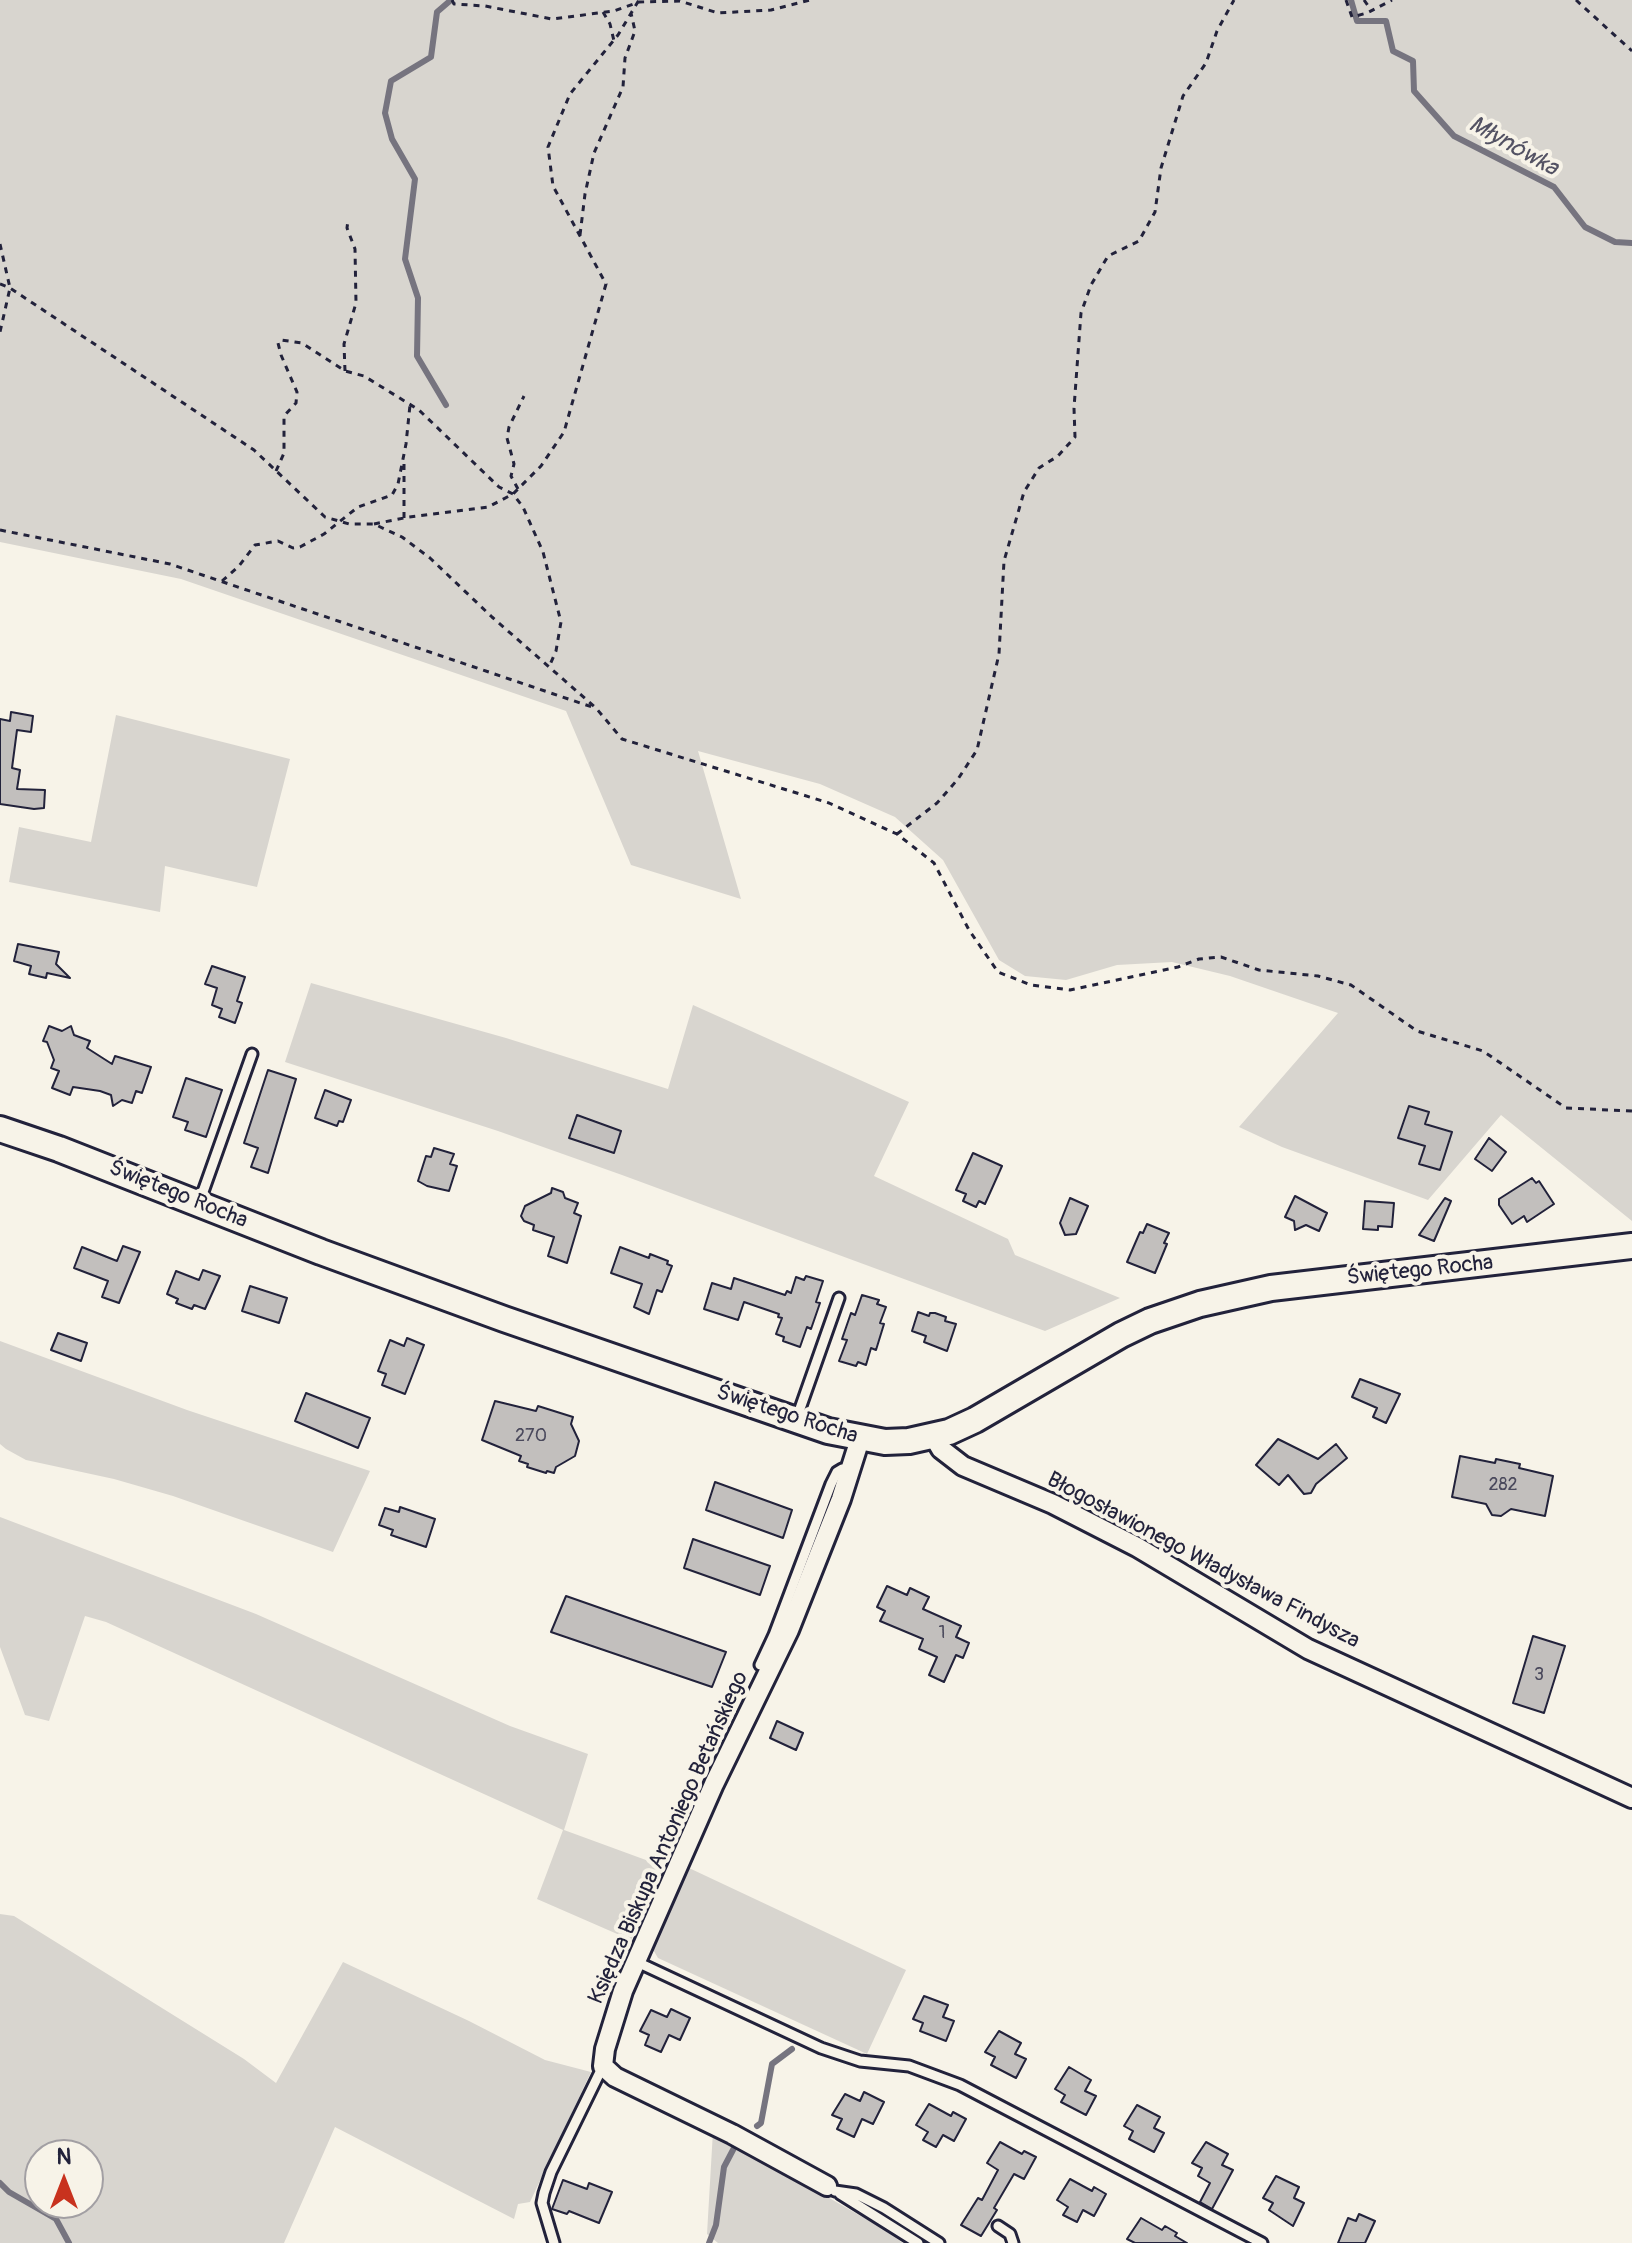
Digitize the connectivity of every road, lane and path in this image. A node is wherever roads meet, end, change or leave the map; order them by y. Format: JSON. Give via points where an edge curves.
{"nodes":[{"id":1,"x":810,"y":0,"type":"edge"},
{"id":2,"x":1234,"y":0,"type":"edge"},
{"id":3,"x":1346,"y":0,"type":"edge"},
{"id":4,"x":1364,"y":0,"type":"edge"},
{"id":5,"x":1392,"y":0,"type":"edge"},
{"id":6,"x":1576,"y":0,"type":"edge"},
{"id":7,"x":639,"y":1,"type":"edge"},
{"id":8,"x":673,"y":1,"type":"edge"},
{"id":9,"x":453,"y":2,"type":"edge"},
{"id":10,"x":1372,"y":11,"type":"junction"},
{"id":11,"x":603,"y":12,"type":"junction"},
{"id":12,"x":631,"y":13,"type":"junction"},
{"id":13,"x":614,"y":41,"type":"junction"},
{"id":14,"x":1632,"y":51,"type":"edge"},
{"id":15,"x":348,"y":220,"type":"dead end"},
{"id":16,"x":580,"y":235,"type":"junction"},
{"id":17,"x":0,"y":244,"type":"edge"},
{"id":18,"x":0,"y":284,"type":"edge"},
{"id":19,"x":10,"y":288,"type":"junction"},
{"id":20,"x":0,"y":332,"type":"edge"},
{"id":21,"x":345,"y":371,"type":"junction"},
{"id":22,"x":524,"y":396,"type":"dead end"},
{"id":23,"x":410,"y":405,"type":"junction"},
{"id":24,"x":404,"y":458,"type":"junction"},
{"id":25,"x":276,"y":471,"type":"junction"},
{"id":26,"x":518,"y":489,"type":"junction"},
{"id":27,"x":513,"y":494,"type":"junction"},
{"id":28,"x":404,"y":518,"type":"junction"},
{"id":29,"x":341,"y":522,"type":"junction"},
{"id":30,"x":374,"y":524,"type":"junction"},
{"id":31,"x":0,"y":530,"type":"edge"},
{"id":32,"x":222,"y":581,"type":"junction"},
{"id":33,"x":549,"y":667,"type":"junction"},
{"id":34,"x":596,"y":708,"type":"junction"},
{"id":35,"x":897,"y":834,"type":"junction"},
{"id":36,"x":252,"y":1054,"type":"dead end"},
{"id":37,"x":1632,"y":1111,"type":"edge"},
{"id":38,"x":0,"y":1129,"type":"edge"},
{"id":39,"x":199,"y":1203,"type":"junction"},
{"id":40,"x":1632,"y":1246,"type":"edge"},
{"id":41,"x":839,"y":1298,"type":"dead end"},
{"id":42,"x":796,"y":1420,"type":"junction"},
{"id":43,"x":934,"y":1437,"type":"junction"},
{"id":44,"x":860,"y":1439,"type":"junction"},
{"id":45,"x":850,"y":1469,"type":"junction"},
{"id":46,"x":760,"y":1665,"type":"dead end"},
{"id":47,"x":1632,"y":1798,"type":"edge"},
{"id":48,"x":637,"y":1962,"type":"junction"},
{"id":49,"x":603,"y":2066,"type":"junction"},
{"id":50,"x":831,"y":2189,"type":"junction"},
{"id":51,"x":998,"y":2226,"type":"dead end"},
{"id":52,"x":554,"y":2243,"type":"edge"},
{"id":53,"x":918,"y":2243,"type":"edge"},
{"id":54,"x":939,"y":2243,"type":"edge"},
{"id":55,"x":1013,"y":2243,"type":"edge"},
{"id":56,"x":1262,"y":2243,"type":"edge"}],
"edges":[{"from":1,"to":8,"type":"path","via":[[771,10],[718,13]]},
{"from":2,"to":35,"type":"path","via":[[1206,63],[1183,96],[1161,168],[1155,212],[1139,241],[1108,256],[1081,313],[1075,437],[1039,468],[1024,492],[1004,561],[999,654],[977,750],[937,803]]},
{"from":3,"to":10,"type":"path","via":[[1352,17]]},
{"from":4,"to":10,"type":"path"},
{"from":5,"to":10,"type":"path"},
{"from":6,"to":14,"type":"path"},
{"from":7,"to":8,"type":"path"},
{"from":7,"to":11,"type":"path"},
{"from":7,"to":12,"type":"path"},
{"from":9,"to":11,"type":"path","via":[[552,19]]},
{"from":11,"to":13,"type":"path"},
{"from":12,"to":13,"type":"path"},
{"from":12,"to":16,"type":"path","via":[[635,31],[625,58],[623,87],[594,153]]},
{"from":13,"to":16,"type":"path","via":[[570,94],[548,147],[553,186]]},
{"from":15,"to":21,"type":"path","via":[[355,249],[356,303],[344,344]]},
{"from":16,"to":26,"type":"path","via":[[606,284],[564,432]]},
{"from":17,"to":19,"type":"path"},
{"from":18,"to":19,"type":"path"},
{"from":19,"to":20,"type":"path"},
{"from":19,"to":25,"type":"path","via":[[254,450]]},
{"from":21,"to":23,"type":"path","via":[[364,376]]},
{"from":21,"to":25,"type":"path","via":[[302,343],[278,343],[297,392],[296,403],[284,416],[284,453]]},
{"from":22,"to":26,"type":"path","via":[[507,438],[514,464],[511,476]]},
{"from":23,"to":24,"type":"path"},
{"from":23,"to":27,"type":"path"},
{"from":24,"to":28,"type":"path"},
{"from":24,"to":29,"type":"path","via":[[392,495],[358,507]]},
{"from":25,"to":29,"type":"path","via":[[325,517]]},
{"from":26,"to":27,"type":"path"},
{"from":27,"to":28,"type":"path","via":[[488,507]]},
{"from":27,"to":33,"type":"path","via":[[543,552],[558,607],[559,637]]},
{"from":28,"to":30,"type":"path"},
{"from":29,"to":30,"type":"path"},
{"from":29,"to":32,"type":"path","via":[[300,547],[278,541],[255,545]]},
{"from":30,"to":33,"type":"path","via":[[430,558]]},
{"from":31,"to":32,"type":"path","via":[[170,564]]},
{"from":32,"to":34,"type":"path"},
{"from":33,"to":34,"type":"path"},
{"from":34,"to":35,"type":"path","via":[[622,739],[829,803]]},
{"from":35,"to":37,"type":"path","via":[[934,863],[998,972],[1031,985],[1070,990],[1221,957],[1259,970],[1318,976],[1351,985],[1417,1031],[1483,1051],[1566,1108]]},
{"from":36,"to":39,"type":"lane"},
{"from":38,"to":39,"type":"street","name":"Świętego Rocha"},
{"from":39,"to":42,"type":"street","name":"Świętego Rocha","via":[[429,1292]]},
{"from":40,"to":43,"type":"street","name":"Świętego Rocha","via":[[1271,1288],[1200,1304],[1131,1330],[975,1420]]},
{"from":41,"to":42,"type":"lane"},
{"from":42,"to":44,"type":"street","name":"Świętego Rocha"},
{"from":43,"to":44,"type":"street","name":"Świętego Rocha"},
{"from":43,"to":47,"type":"street","name":"Błogosławionego Władysława Findysza","via":[[963,1466],[1137,1547],[1308,1649]]},
{"from":44,"to":45,"type":"street","name":"Księdza Biskupa Antoniego Betańskiego"},
{"from":45,"to":46,"type":"lane","via":[[837,1472],[831,1484]]},
{"from":45,"to":48,"type":"street","name":"Księdza Biskupa Antoniego Betańskiego","via":[[789,1630],[714,1784]]},
{"from":48,"to":49,"type":"street","name":"Księdza Biskupa Antoniego Betańskiego","via":[[613,2021]]},
{"from":48,"to":56,"type":"lane","via":[[821,2048],[860,2061],[909,2066],[960,2085]]},
{"from":49,"to":50,"type":"street"},
{"from":49,"to":52,"type":"lane","via":[[544,2193]]},
{"from":50,"to":53,"type":"lane"},
{"from":50,"to":54,"type":"lane","via":[[884,2208]]},
{"from":51,"to":55,"type":"lane"}]}
